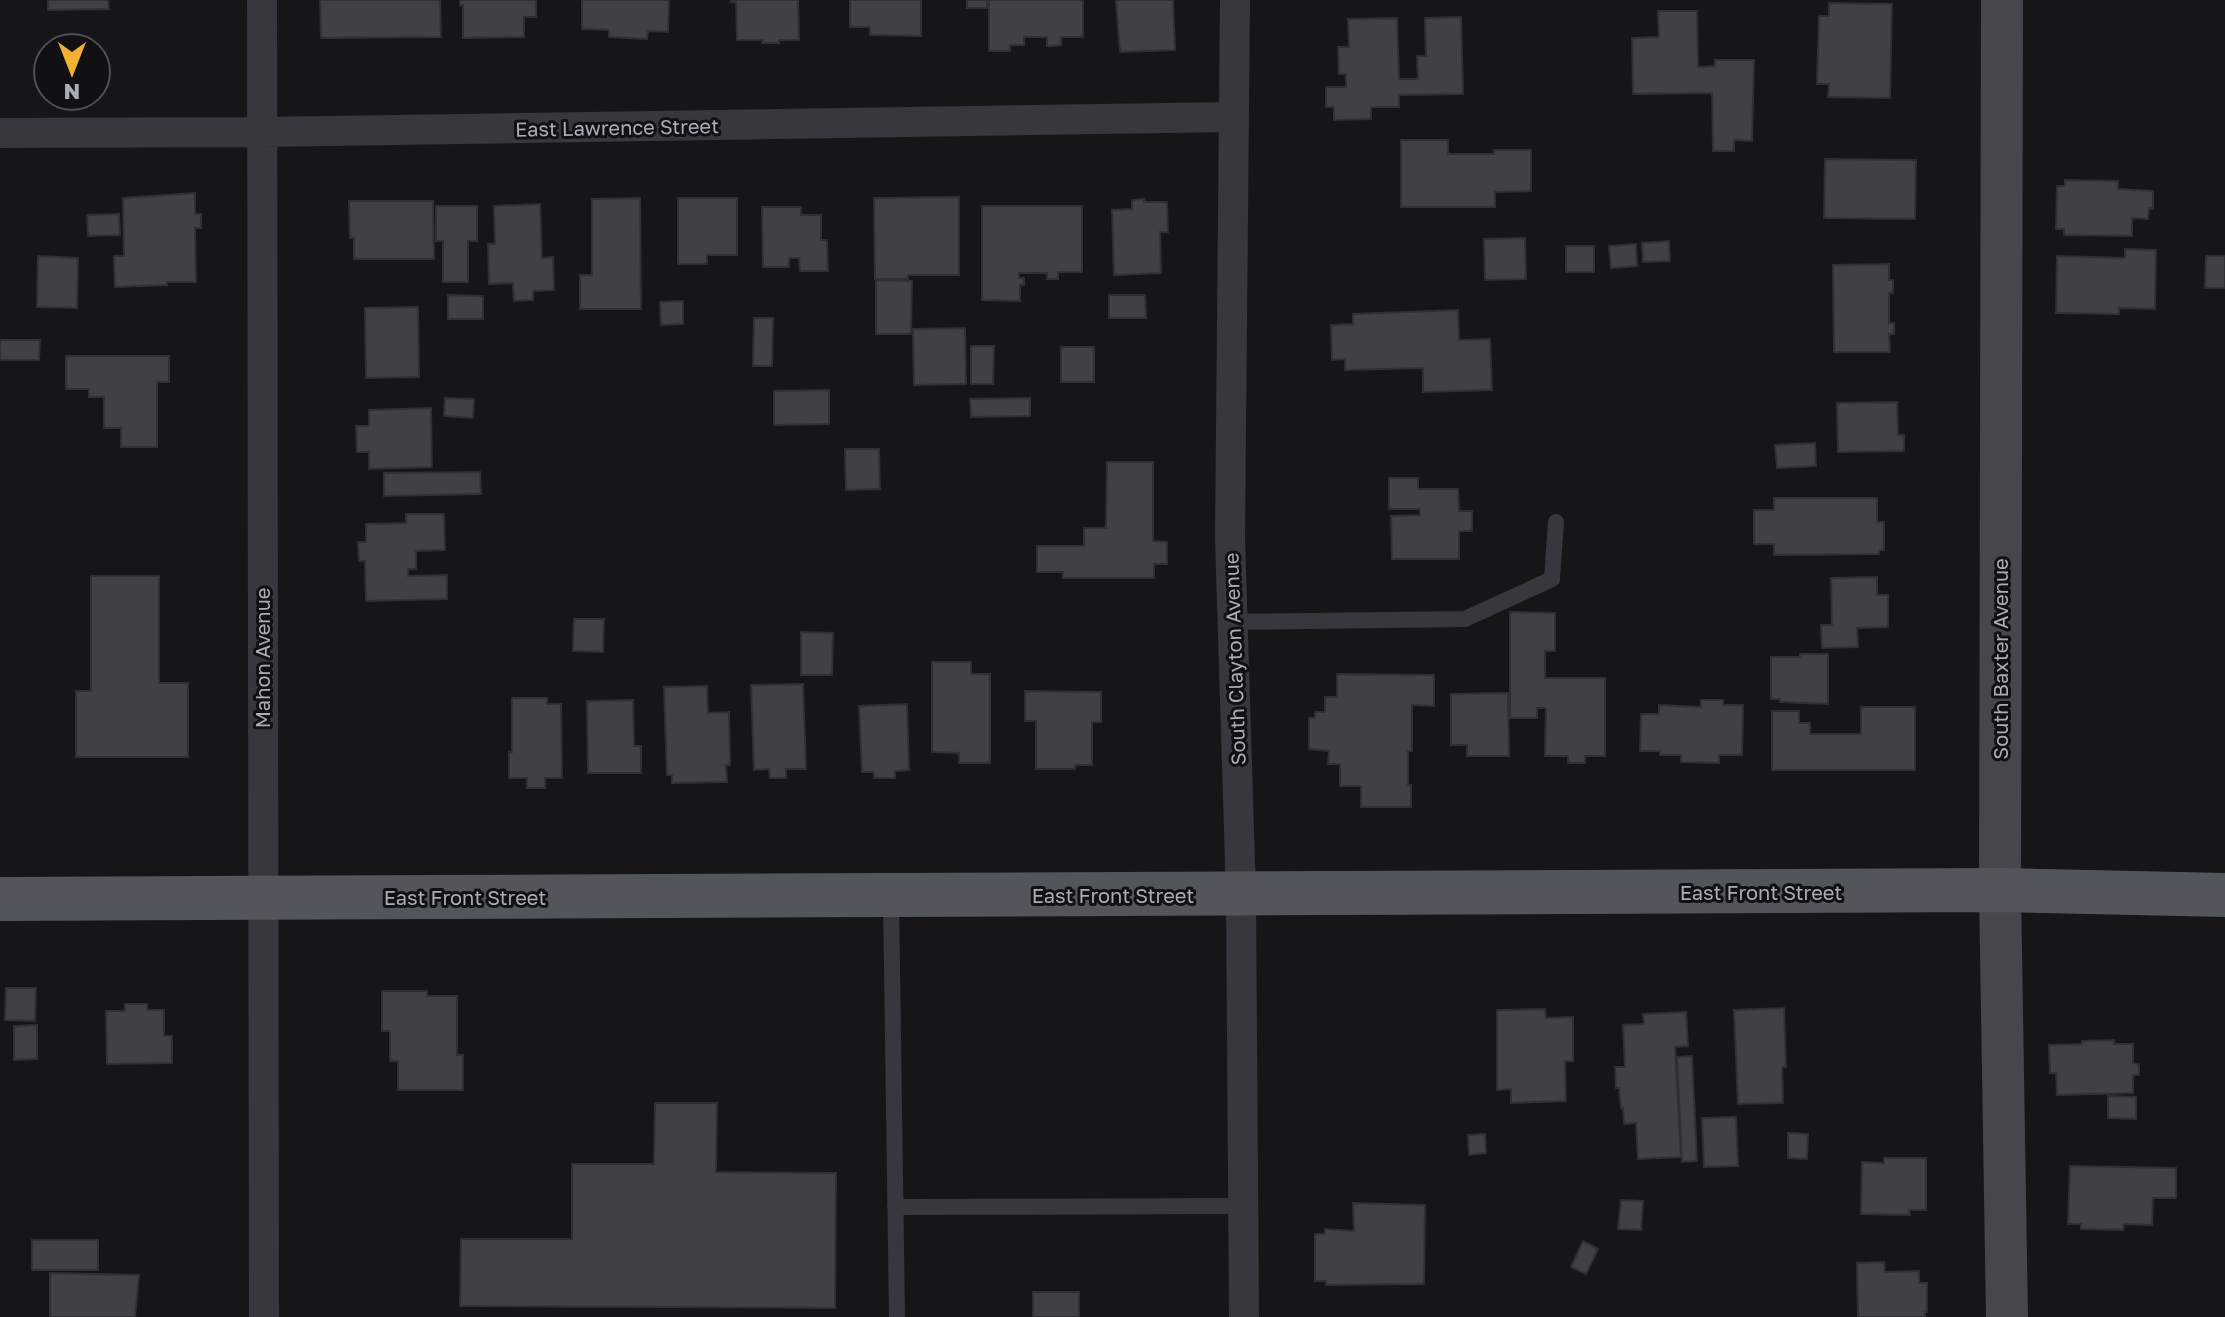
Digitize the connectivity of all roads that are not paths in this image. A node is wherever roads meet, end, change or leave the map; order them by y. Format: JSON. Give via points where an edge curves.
{"nodes":[{"id":1,"x":262,"y":0,"type":"edge"},
{"id":2,"x":1235,"y":0,"type":"edge"},
{"id":3,"x":2002,"y":0,"type":"edge"},
{"id":4,"x":1234,"y":117,"type":"junction"},
{"id":5,"x":261,"y":132,"type":"junction"},
{"id":6,"x":0,"y":133,"type":"edge"},
{"id":7,"x":1556,"y":522,"type":"dead end"},
{"id":8,"x":1233,"y":622,"type":"junction"},
{"id":9,"x":2000,"y":890,"type":"junction"},
{"id":10,"x":891,"y":895,"type":"junction"},
{"id":11,"x":1241,"y":895,"type":"junction"},
{"id":12,"x":2225,"y":895,"type":"edge"},
{"id":13,"x":263,"y":897,"type":"junction"},
{"id":14,"x":0,"y":899,"type":"edge"},
{"id":15,"x":1243,"y":1206,"type":"junction"},
{"id":16,"x":895,"y":1207,"type":"junction"},
{"id":17,"x":264,"y":1317,"type":"edge"},
{"id":18,"x":897,"y":1317,"type":"edge"},
{"id":19,"x":1244,"y":1317,"type":"edge"},
{"id":20,"x":2007,"y":1317,"type":"edge"}],
"edges":[{"from":1,"to":5,"type":"street","name":"Mahon Avenue"},
{"from":2,"to":4,"type":"street","name":"South Clayton Avenue"},
{"from":3,"to":9,"type":"street","name":"South Baxter Avenue"},
{"from":4,"to":5,"type":"street","name":"East Lawrence Street"},
{"from":4,"to":8,"type":"street","name":"South Clayton Avenue"},
{"from":5,"to":6,"type":"street","name":"East Lawrence Street"},
{"from":5,"to":13,"type":"street","name":"Mahon Avenue"},
{"from":7,"to":8,"type":"lane","via":[[1552,579],[1465,619]]},
{"from":8,"to":11,"type":"street","name":"South Clayton Avenue"},
{"from":9,"to":11,"type":"main road","name":"East Front Street"},
{"from":9,"to":12,"type":"main road","name":"East Front Street"},
{"from":9,"to":20,"type":"street","name":"South Baxter Avenue"},
{"from":10,"to":11,"type":"main road","name":"East Front Street"},
{"from":10,"to":13,"type":"main road","name":"East Front Street"},
{"from":10,"to":16,"type":"lane"},
{"from":11,"to":15,"type":"street","name":"South Clayton Avenue"},
{"from":13,"to":14,"type":"main road","name":"East Front Street"},
{"from":13,"to":17,"type":"street","name":"Mahon Avenue"},
{"from":15,"to":16,"type":"lane"},
{"from":15,"to":19,"type":"street","name":"South Clayton Avenue"},
{"from":16,"to":18,"type":"lane"}]}
